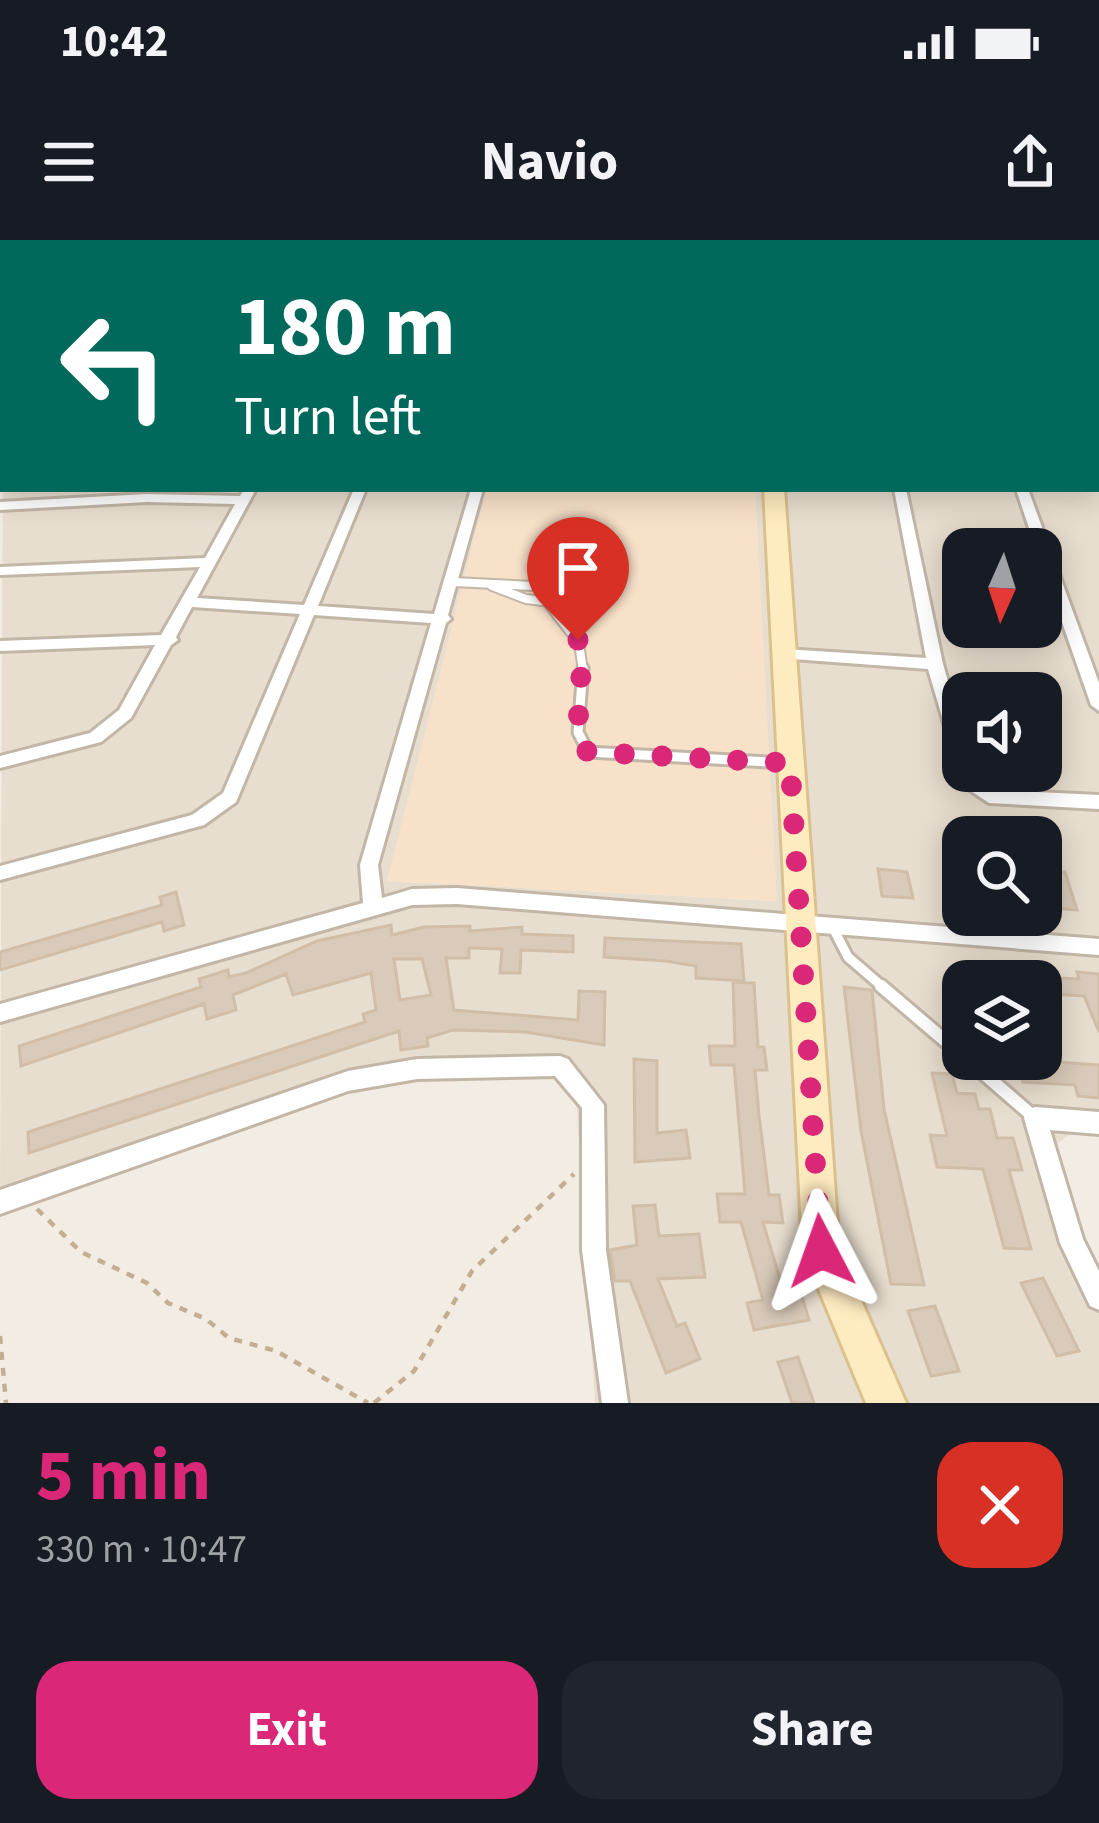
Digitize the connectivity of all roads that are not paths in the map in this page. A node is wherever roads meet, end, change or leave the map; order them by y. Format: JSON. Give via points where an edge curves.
{"nodes":[{"id":1,"x":359,"y":492,"type":"edge"},
{"id":2,"x":476,"y":492,"type":"edge"},
{"id":3,"x":774,"y":492,"type":"edge"},
{"id":4,"x":901,"y":492,"type":"edge"},
{"id":5,"x":1023,"y":492,"type":"edge"},
{"id":6,"x":246,"y":494,"type":"edge"},
{"id":7,"x":0,"y":506,"type":"edge"},
{"id":8,"x":208,"y":562,"type":"junction"},
{"id":9,"x":0,"y":571,"type":"edge"},
{"id":10,"x":452,"y":583,"type":"junction"},
{"id":11,"x":492,"y":586,"type":"junction"},
{"id":12,"x":187,"y":602,"type":"junction"},
{"id":13,"x":548,"y":604,"type":"junction"},
{"id":14,"x":310,"y":609,"type":"junction"},
{"id":15,"x":444,"y":619,"type":"junction"},
{"id":16,"x":170,"y":640,"type":"junction"},
{"id":17,"x":0,"y":646,"type":"edge"},
{"id":18,"x":784,"y":654,"type":"junction"},
{"id":19,"x":934,"y":664,"type":"junction"},
{"id":20,"x":1099,"y":705,"type":"edge"},
{"id":21,"x":0,"y":762,"type":"edge"},
{"id":22,"x":790,"y":763,"type":"junction"},
{"id":23,"x":1099,"y":802,"type":"edge"},
{"id":24,"x":0,"y":872,"type":"edge"},
{"id":25,"x":373,"y":905,"type":"junction"},
{"id":26,"x":816,"y":922,"type":"junction"},
{"id":27,"x":1099,"y":947,"type":"edge"},
{"id":28,"x":0,"y":1013,"type":"edge"},
{"id":29,"x":942,"y":1037,"type":"edge"},
{"id":30,"x":991,"y":1080,"type":"edge"},
{"id":31,"x":1035,"y":1118,"type":"junction"},
{"id":32,"x":1099,"y":1123,"type":"edge"},
{"id":33,"x":11,"y":1198,"type":"edge"},
{"id":34,"x":1099,"y":1297,"type":"edge"},
{"id":35,"x":615,"y":1403,"type":"edge"},
{"id":36,"x":886,"y":1403,"type":"edge"}],
"edges":[{"from":1,"to":14,"type":"street"},
{"from":2,"to":10,"type":"street"},
{"from":3,"to":18,"type":"street"},
{"from":4,"to":19,"type":"street"},
{"from":5,"to":20,"type":"street"},
{"from":6,"to":7,"type":"street"},
{"from":6,"to":8,"type":"street"},
{"from":8,"to":9,"type":"street"},
{"from":8,"to":12,"type":"street"},
{"from":10,"to":11,"type":"lane"},
{"from":10,"to":15,"type":"street"},
{"from":11,"to":13,"type":"lane"},
{"from":11,"to":13,"type":"lane","via":[[578,593],[567,604]]},
{"from":12,"to":14,"type":"street"},
{"from":12,"to":16,"type":"street"},
{"from":13,"to":22,"type":"lane","via":[[584,655],[579,736],[588,752]]},
{"from":14,"to":15,"type":"street"},
{"from":14,"to":24,"type":"street","via":[[219,809]]},
{"from":15,"to":25,"type":"street","via":[[369,866]]},
{"from":16,"to":17,"type":"street"},
{"from":16,"to":21,"type":"street","via":[[125,715],[105,732]]},
{"from":18,"to":19,"type":"street"},
{"from":18,"to":22,"type":"street"},
{"from":19,"to":23,"type":"street","via":[[962,771],[975,788],[989,796]]},
{"from":22,"to":26,"type":"street"},
{"from":25,"to":26,"type":"street","via":[[457,896]]},
{"from":25,"to":28,"type":"street"},
{"from":26,"to":27,"type":"street"},
{"from":26,"to":29,"type":"lane"},
{"from":26,"to":36,"type":"street","via":[[821,1251]]},
{"from":30,"to":31,"type":"lane"},
{"from":31,"to":32,"type":"street"},
{"from":31,"to":34,"type":"street","via":[[1072,1244]]},
{"from":33,"to":35,"type":"street","via":[[348,1081],[417,1069],[560,1066],[593,1105],[594,1250]]}]}
